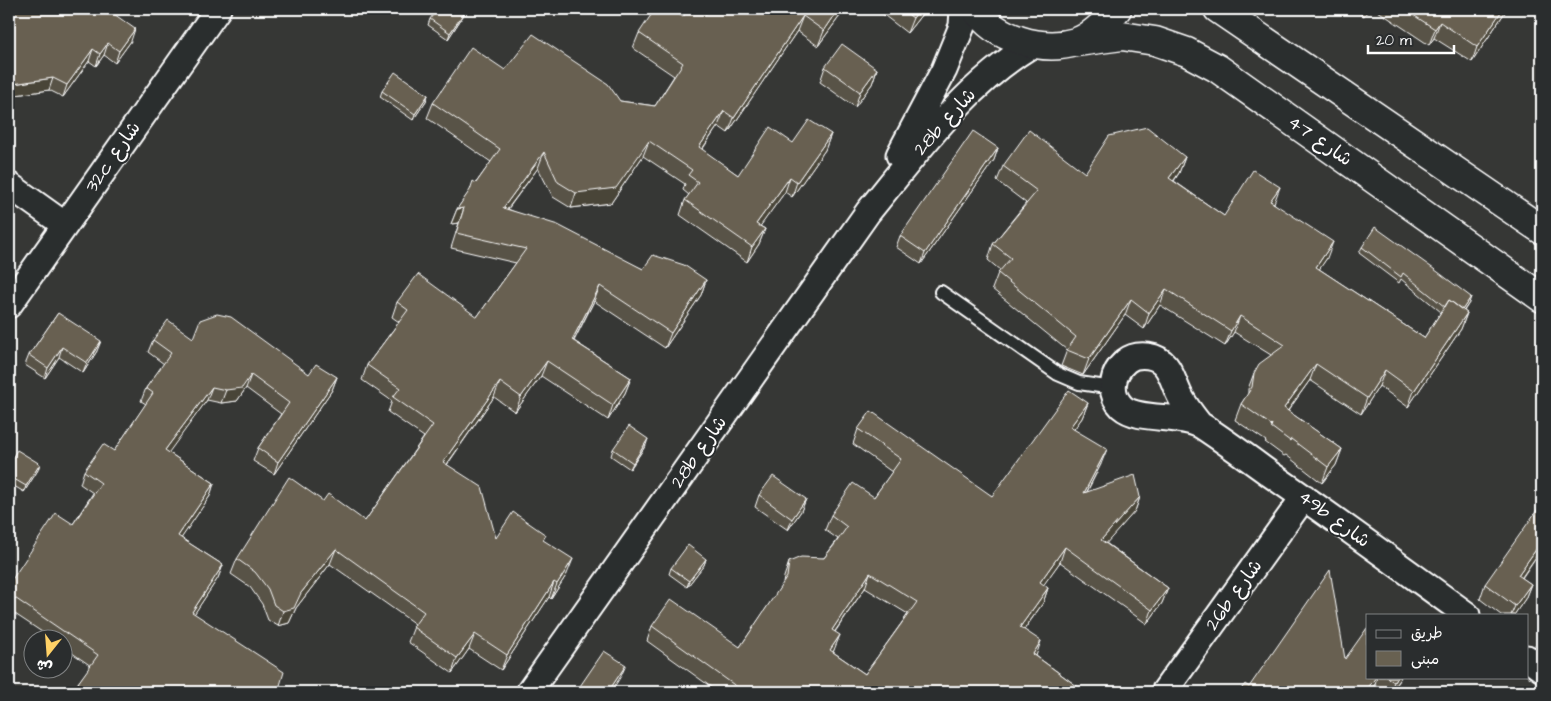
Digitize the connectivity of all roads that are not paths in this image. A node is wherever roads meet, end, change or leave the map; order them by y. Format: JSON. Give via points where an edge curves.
{"nodes":[{"id":1,"x":218,"y":9,"type":"edge"},
{"id":2,"x":963,"y":9,"type":"edge"},
{"id":3,"x":976,"y":9,"type":"edge"},
{"id":4,"x":1118,"y":9,"type":"edge"},
{"id":5,"x":1218,"y":9,"type":"edge"},
{"id":6,"x":1077,"y":42,"type":"junction"},
{"id":7,"x":1033,"y":44,"type":"junction"},
{"id":8,"x":9,"y":185,"type":"edge"},
{"id":9,"x":868,"y":212,"type":"junction"},
{"id":10,"x":65,"y":225,"type":"junction"},
{"id":11,"x":1542,"y":230,"type":"edge"},
{"id":12,"x":941,"y":292,"type":"dead end"},
{"id":13,"x":1542,"y":298,"type":"edge"},
{"id":14,"x":9,"y":305,"type":"edge"},
{"id":15,"x":1113,"y":388,"type":"junction"},
{"id":16,"x":1200,"y":425,"type":"junction"},
{"id":17,"x":1304,"y":497,"type":"junction"},
{"id":18,"x":1466,"y":614,"type":"edge"},
{"id":19,"x":1528,"y":659,"type":"edge"},
{"id":20,"x":1542,"y":669,"type":"edge"},
{"id":21,"x":529,"y":692,"type":"edge"},
{"id":22,"x":1164,"y":692,"type":"edge"}],
"edges":[{"from":1,"to":10,"type":"street","name":"32c شارع"},
{"from":2,"to":9,"type":"street","name":"28b شارع","via":[[962,26],[944,70]]},
{"from":3,"to":7,"type":"street","name":"شارع 47","via":[[1004,34]]},
{"from":4,"to":6,"type":"street","via":[[1104,25]]},
{"from":5,"to":11,"type":"street"},
{"from":6,"to":7,"type":"street","name":"شارع 47"},
{"from":6,"to":13,"type":"street","name":"شارع 47","via":[[1122,36],[1156,41],[1187,52],[1216,68]]},
{"from":7,"to":9,"type":"street","name":"28b شارع","via":[[986,77],[960,103]]},
{"from":8,"to":10,"type":"street"},
{"from":9,"to":21,"type":"street","name":"28b شارع"},
{"from":10,"to":14,"type":"street","name":"32c شارع"},
{"from":12,"to":15,"type":"lane","via":[[1058,374],[1079,382]]},
{"from":15,"to":16,"type":"street","name":"49b شارع","via":[[1116,400],[1134,413]]},
{"from":15,"to":16,"type":"street","name":"49b شارع","via":[[1120,366],[1130,358],[1142,355],[1156,357],[1166,365],[1179,394]]},
{"from":16,"to":17,"type":"street","name":"49b شارع"},
{"from":17,"to":18,"type":"street","name":"49b شارع"},
{"from":17,"to":22,"type":"street","name":"26b شارع"},
{"from":19,"to":20,"type":"street"}]}
